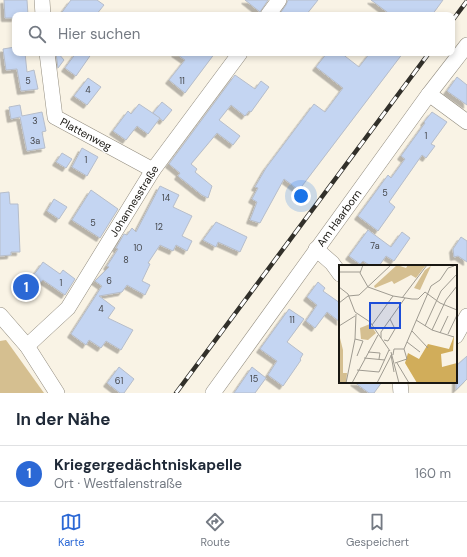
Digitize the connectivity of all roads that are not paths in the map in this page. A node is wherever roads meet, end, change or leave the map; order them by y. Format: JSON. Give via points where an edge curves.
{"nodes":[{"id":1,"x":42,"y":0,"type":"edge"},
{"id":2,"x":279,"y":0,"type":"edge"},
{"id":3,"x":43,"y":12,"type":"edge"},
{"id":4,"x":270,"y":12,"type":"edge"},
{"id":5,"x":467,"y":45,"type":"edge"},
{"id":6,"x":47,"y":56,"type":"edge"},
{"id":7,"x":238,"y":56,"type":"edge"},
{"id":8,"x":428,"y":94,"type":"junction"},
{"id":9,"x":467,"y":122,"type":"edge"},
{"id":10,"x":153,"y":170,"type":"junction"},
{"id":11,"x":316,"y":249,"type":"junction"},
{"id":12,"x":339,"y":273,"type":"edge"},
{"id":13,"x":0,"y":315,"type":"edge"},
{"id":14,"x":467,"y":316,"type":"edge"},
{"id":15,"x":457,"y":334,"type":"edge"},
{"id":16,"x":27,"y":346,"type":"junction"},
{"id":17,"x":400,"y":383,"type":"edge"},
{"id":18,"x":57,"y":393,"type":"edge"},
{"id":19,"x":213,"y":393,"type":"edge"},
{"id":20,"x":401,"y":393,"type":"edge"}],
"edges":[{"from":1,"to":3,"type":"street"},
{"from":2,"to":4,"type":"street"},
{"from":5,"to":8,"type":"street","name":"Am Haarborn"},
{"from":6,"to":10,"type":"street","name":"Plattenweg","via":[[54,117]]},
{"from":7,"to":10,"type":"street","name":"Johannesstraße"},
{"from":8,"to":9,"type":"street"},
{"from":8,"to":11,"type":"street","name":"Am Haarborn"},
{"from":10,"to":16,"type":"street","name":"Johannesstraße","via":[[68,308]]},
{"from":11,"to":12,"type":"street"},
{"from":11,"to":19,"type":"street","name":"Am Haarborn"},
{"from":13,"to":16,"type":"street"},
{"from":14,"to":15,"type":"street"},
{"from":16,"to":18,"type":"street"},
{"from":17,"to":20,"type":"street"}]}
